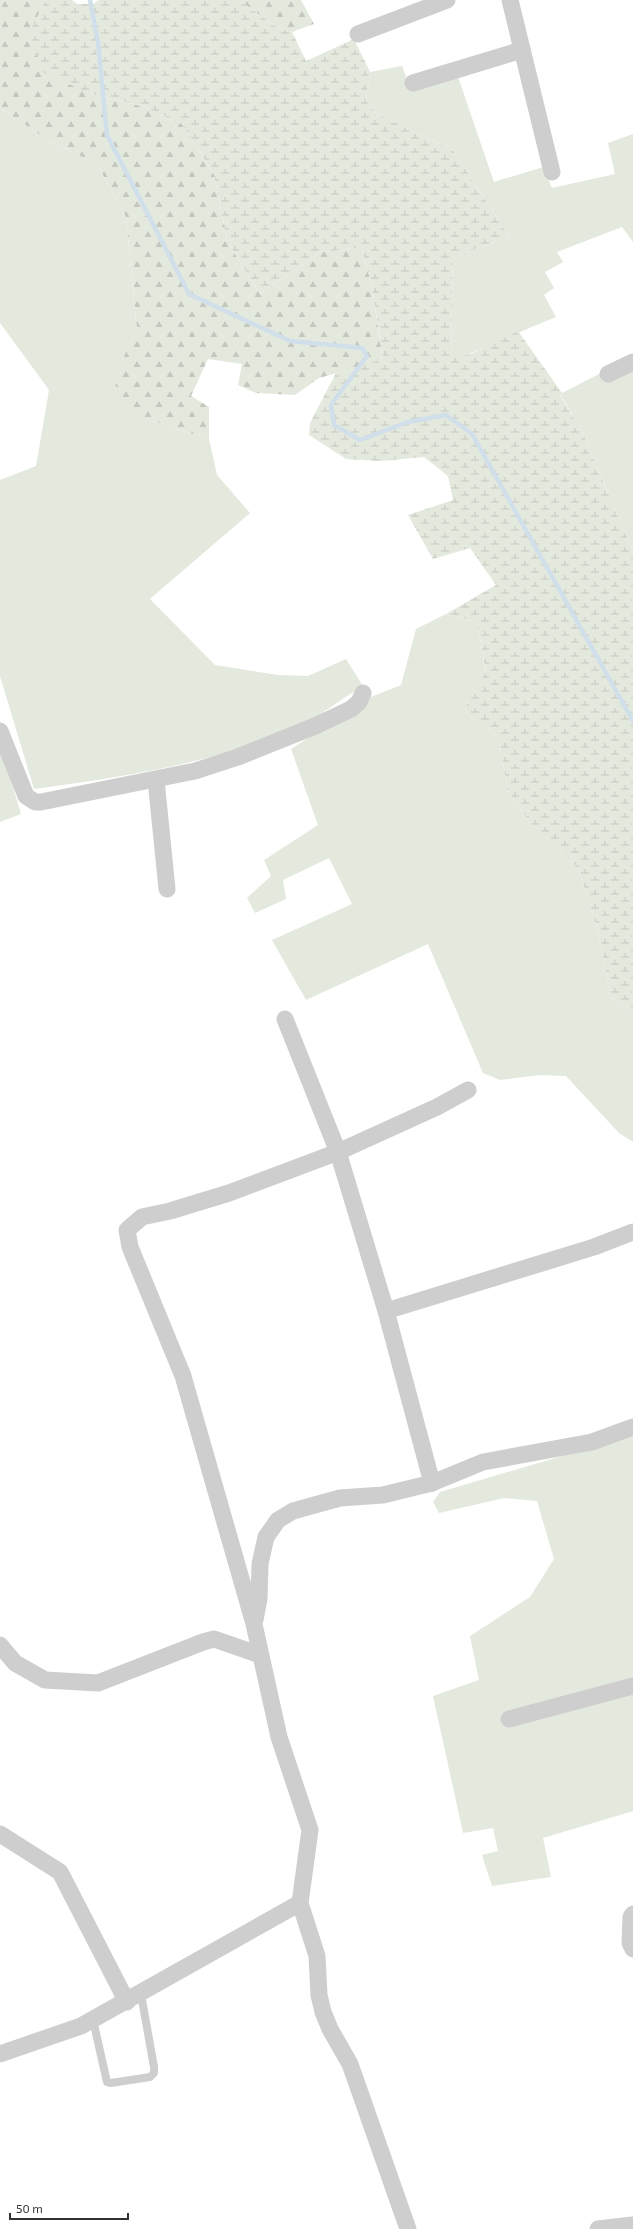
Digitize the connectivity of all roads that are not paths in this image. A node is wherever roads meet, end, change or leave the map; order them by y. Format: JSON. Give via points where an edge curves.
{"nodes":[{"id":1,"x":447,"y":0,"type":"edge"},
{"id":2,"x":510,"y":0,"type":"edge"},
{"id":3,"x":358,"y":34,"type":"dead end"},
{"id":4,"x":522,"y":50,"type":"junction"},
{"id":5,"x":413,"y":83,"type":"dead end"},
{"id":6,"x":552,"y":172,"type":"dead end"},
{"id":7,"x":633,"y":362,"type":"edge"},
{"id":8,"x":608,"y":374,"type":"dead end"},
{"id":9,"x":362,"y":693,"type":"dead end"},
{"id":10,"x":0,"y":731,"type":"edge"},
{"id":11,"x":156,"y":780,"type":"junction"},
{"id":12,"x":167,"y":890,"type":"dead end"},
{"id":13,"x":285,"y":1018,"type":"dead end"},
{"id":14,"x":468,"y":1090,"type":"dead end"},
{"id":15,"x":338,"y":1152,"type":"junction"},
{"id":16,"x":633,"y":1232,"type":"edge"},
{"id":17,"x":386,"y":1311,"type":"junction"},
{"id":18,"x":633,"y":1427,"type":"edge"},
{"id":19,"x":432,"y":1483,"type":"junction"},
{"id":20,"x":254,"y":1624,"type":"junction"},
{"id":21,"x":0,"y":1645,"type":"edge"},
{"id":22,"x":260,"y":1655,"type":"junction"},
{"id":23,"x":633,"y":1686,"type":"edge"},
{"id":24,"x":509,"y":1719,"type":"dead end"},
{"id":25,"x":0,"y":1834,"type":"edge"},
{"id":26,"x":300,"y":1903,"type":"junction"},
{"id":27,"x":633,"y":1914,"type":"edge"},
{"id":28,"x":633,"y":1949,"type":"edge"},
{"id":29,"x":134,"y":1998,"type":"junction"},
{"id":30,"x":93,"y":2020,"type":"junction"},
{"id":31,"x":0,"y":2054,"type":"edge"},
{"id":32,"x":633,"y":2225,"type":"edge"},
{"id":33,"x":408,"y":2229,"type":"edge"},
{"id":34,"x":598,"y":2229,"type":"edge"}],
"edges":[{"from":1,"to":3,"type":"street"},
{"from":2,"to":4,"type":"street"},
{"from":4,"to":5,"type":"street"},
{"from":4,"to":6,"type":"street"},
{"from":7,"to":8,"type":"street"},
{"from":9,"to":11,"type":"street","via":[[359,702],[351,709],[315,726],[238,757]]},
{"from":10,"to":11,"type":"street","via":[[23,790],[35,802]]},
{"from":11,"to":12,"type":"street"},
{"from":13,"to":15,"type":"street"},
{"from":14,"to":15,"type":"street"},
{"from":15,"to":17,"type":"street"},
{"from":15,"to":20,"type":"street","via":[[229,1193],[142,1217],[127,1230],[130,1247],[183,1376]]},
{"from":16,"to":17,"type":"street","via":[[594,1247]]},
{"from":17,"to":19,"type":"street"},
{"from":18,"to":19,"type":"street","via":[[592,1442],[483,1462]]},
{"from":19,"to":20,"type":"street","via":[[383,1495],[340,1498],[293,1511],[278,1520],[264,1544]]},
{"from":20,"to":22,"type":"street"},
{"from":21,"to":22,"type":"street","via":[[15,1663],[45,1680],[98,1683],[214,1639]]},
{"from":22,"to":26,"type":"street","via":[[279,1737],[310,1830]]},
{"from":23,"to":24,"type":"street"},
{"from":25,"to":29,"type":"street","via":[[60,1872]]},
{"from":26,"to":29,"type":"street"},
{"from":26,"to":33,"type":"street","via":[[317,1956],[319,1995],[323,2012],[350,2064]]},
{"from":27,"to":28,"type":"street","via":[[630,1943]]},
{"from":29,"to":30,"type":"street"},
{"from":29,"to":30,"type":"lane","via":[[154,2067],[154,2073],[150,2077],[107,2082]]},
{"from":30,"to":31,"type":"street"},
{"from":32,"to":34,"type":"street"}]}
